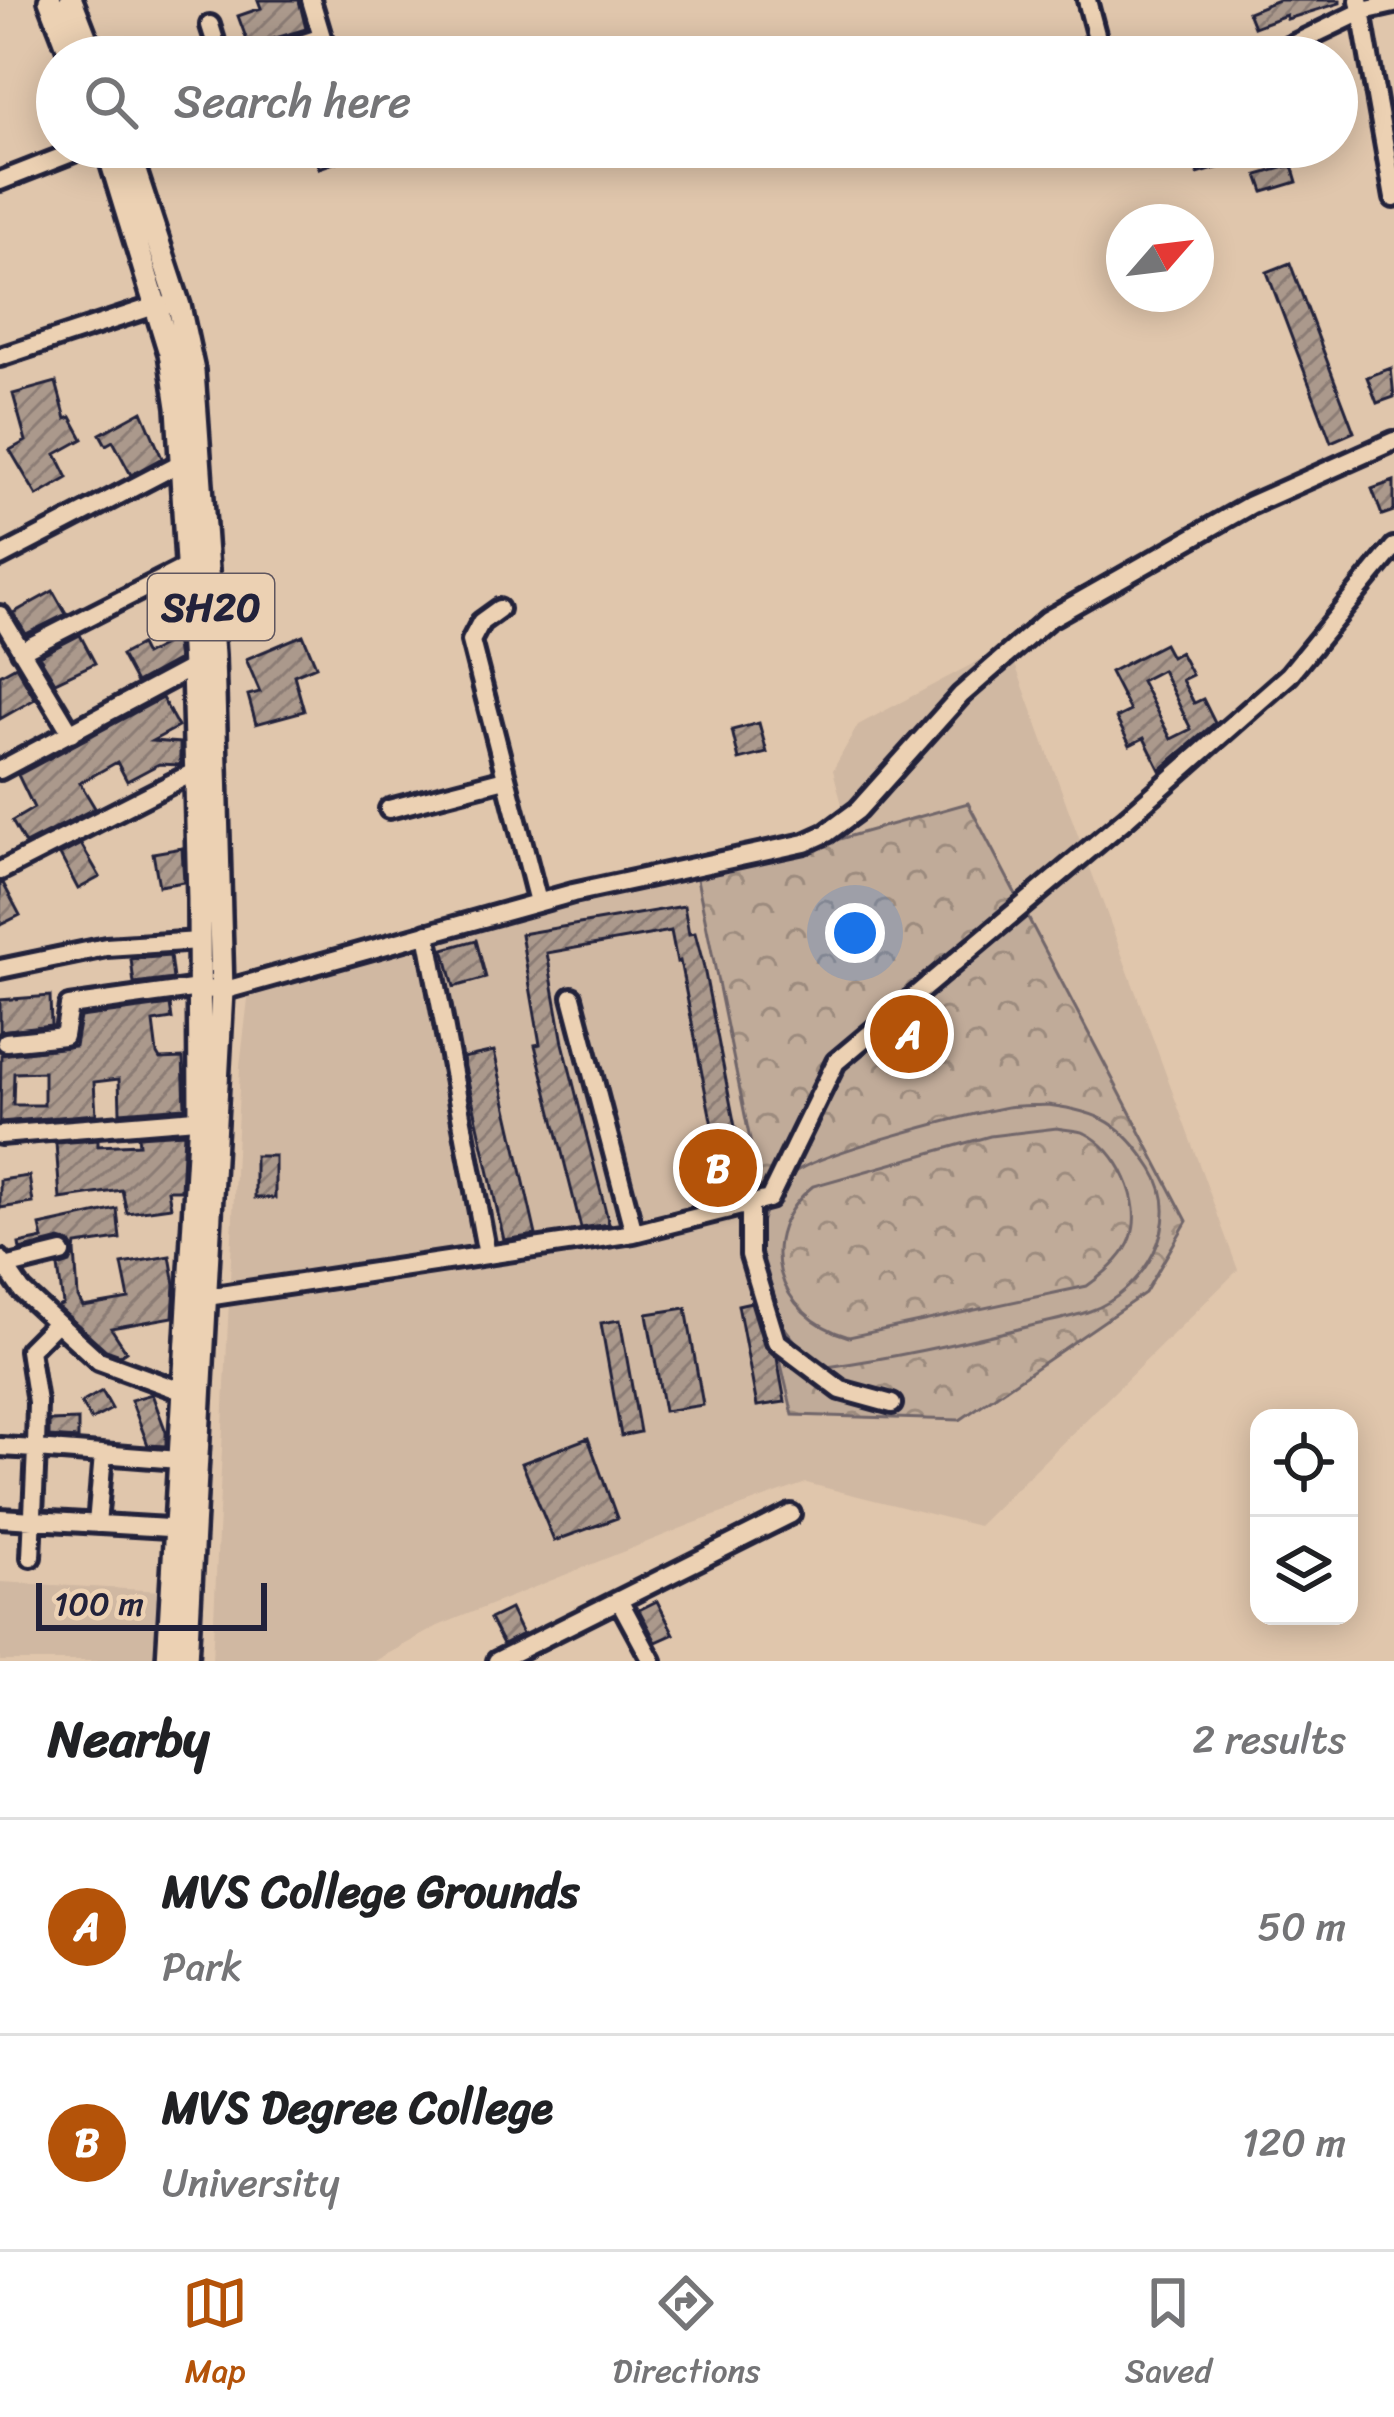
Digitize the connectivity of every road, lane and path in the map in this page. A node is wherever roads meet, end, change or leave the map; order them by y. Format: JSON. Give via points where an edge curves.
{"nodes":[{"id":1,"x":50,"y":0,"type":"edge"},
{"id":2,"x":71,"y":0,"type":"edge"},
{"id":3,"x":311,"y":0,"type":"edge"},
{"id":4,"x":1087,"y":0,"type":"edge"},
{"id":5,"x":1394,"y":4,"type":"edge"},
{"id":6,"x":1361,"y":6,"type":"edge"},
{"id":7,"x":210,"y":26,"type":"dead end"},
{"id":8,"x":64,"y":36,"type":"edge"},
{"id":9,"x":85,"y":36,"type":"edge"},
{"id":10,"x":213,"y":36,"type":"edge"},
{"id":11,"x":322,"y":36,"type":"edge"},
{"id":12,"x":1096,"y":36,"type":"edge"},
{"id":13,"x":1306,"y":36,"type":"edge"},
{"id":14,"x":1394,"y":88,"type":"edge"},
{"id":15,"x":1375,"y":92,"type":"junction"},
{"id":16,"x":1388,"y":126,"type":"edge"},
{"id":17,"x":36,"y":167,"type":"edge"},
{"id":18,"x":115,"y":168,"type":"edge"},
{"id":19,"x":133,"y":168,"type":"edge"},
{"id":20,"x":0,"y":181,"type":"edge"},
{"id":21,"x":1394,"y":198,"type":"edge"},
{"id":22,"x":169,"y":305,"type":"junction"},
{"id":23,"x":0,"y":357,"type":"edge"},
{"id":24,"x":1394,"y":441,"type":"edge"},
{"id":25,"x":191,"y":458,"type":"junction"},
{"id":26,"x":1394,"y":548,"type":"edge"},
{"id":27,"x":0,"y":556,"type":"edge"},
{"id":28,"x":188,"y":566,"type":"junction"},
{"id":29,"x":500,"y":609,"type":"dead end"},
{"id":30,"x":0,"y":614,"type":"edge"},
{"id":31,"x":20,"y":651,"type":"junction"},
{"id":32,"x":203,"y":661,"type":"junction"},
{"id":33,"x":70,"y":733,"type":"junction"},
{"id":34,"x":0,"y":770,"type":"edge"},
{"id":35,"x":196,"y":771,"type":"junction"},
{"id":36,"x":506,"y":779,"type":"junction"},
{"id":37,"x":389,"y":809,"type":"dead end"},
{"id":38,"x":0,"y":872,"type":"edge"},
{"id":39,"x":538,"y":902,"type":"junction"},
{"id":40,"x":427,"y":933,"type":"junction"},
{"id":41,"x":199,"y":941,"type":"junction"},
{"id":42,"x":0,"y":969,"type":"edge"},
{"id":43,"x":199,"y":988,"type":"junction"},
{"id":44,"x":222,"y":991,"type":"junction"},
{"id":45,"x":572,"y":997,"type":"dead end"},
{"id":46,"x":6,"y":1042,"type":"dead end"},
{"id":47,"x":207,"y":1118,"type":"junction"},
{"id":48,"x":0,"y":1135,"type":"edge"},
{"id":49,"x":750,"y":1203,"type":"junction"},
{"id":50,"x":634,"y":1233,"type":"junction"},
{"id":51,"x":62,"y":1253,"type":"dead end"},
{"id":52,"x":487,"y":1255,"type":"junction"},
{"id":53,"x":3,"y":1263,"type":"edge"},
{"id":54,"x":207,"y":1297,"type":"junction"},
{"id":55,"x":55,"y":1324,"type":"junction"},
{"id":56,"x":194,"y":1395,"type":"junction"},
{"id":57,"x":892,"y":1404,"type":"dead end"},
{"id":58,"x":0,"y":1447,"type":"edge"},
{"id":59,"x":36,"y":1449,"type":"junction"},
{"id":60,"x":103,"y":1455,"type":"junction"},
{"id":61,"x":190,"y":1461,"type":"junction"},
{"id":62,"x":791,"y":1514,"type":"dead end"},
{"id":63,"x":0,"y":1518,"type":"edge"},
{"id":64,"x":33,"y":1521,"type":"junction"},
{"id":65,"x":97,"y":1524,"type":"junction"},
{"id":66,"x":185,"y":1529,"type":"junction"},
{"id":67,"x":31,"y":1557,"type":"dead end"},
{"id":68,"x":619,"y":1600,"type":"junction"},
{"id":69,"x":168,"y":1661,"type":"edge"},
{"id":70,"x":186,"y":1661,"type":"edge"},
{"id":71,"x":497,"y":1661,"type":"edge"},
{"id":72,"x":652,"y":1661,"type":"edge"}],
"edges":[{"from":1,"to":8,"type":"main road"},
{"from":2,"to":9,"type":"main road"},
{"from":3,"to":11,"type":"street"},
{"from":4,"to":12,"type":"street"},
{"from":5,"to":6,"type":"street"},
{"from":6,"to":13,"type":"street"},
{"from":6,"to":15,"type":"street"},
{"from":7,"to":10,"type":"street"},
{"from":14,"to":15,"type":"street"},
{"from":15,"to":16,"type":"street"},
{"from":16,"to":21,"type":"street"},
{"from":17,"to":20,"type":"street"},
{"from":18,"to":22,"type":"main road","number":"SH20"},
{"from":19,"to":22,"type":"main road","number":"SH20"},
{"from":22,"to":23,"type":"street"},
{"from":22,"to":25,"type":"main road","number":"SH20"},
{"from":24,"to":39,"type":"street","via":[[1250,505],[1047,620],[827,833]]},
{"from":25,"to":27,"type":"street"},
{"from":25,"to":28,"type":"main road","number":"SH20"},
{"from":25,"to":32,"type":"main road","number":"SH20"},
{"from":26,"to":49,"type":"street","via":[[1289,675],[836,1062],[770,1199]]},
{"from":28,"to":31,"type":"street"},
{"from":28,"to":32,"type":"main road","number":"SH20"},
{"from":29,"to":36,"type":"street","via":[[471,641]]},
{"from":30,"to":31,"type":"street"},
{"from":31,"to":33,"type":"street"},
{"from":32,"to":33,"type":"street"},
{"from":32,"to":35,"type":"main road","number":"SH20"},
{"from":32,"to":44,"type":"main road","number":"SH20"},
{"from":33,"to":34,"type":"street"},
{"from":35,"to":38,"type":"street"},
{"from":35,"to":41,"type":"main road","number":"SH20"},
{"from":36,"to":37,"type":"street"},
{"from":36,"to":39,"type":"street"},
{"from":39,"to":40,"type":"street"},
{"from":40,"to":44,"type":"street"},
{"from":40,"to":52,"type":"street"},
{"from":41,"to":42,"type":"street","via":[[106,947]]},
{"from":41,"to":43,"type":"main road","number":"SH20"},
{"from":43,"to":44,"type":"street"},
{"from":43,"to":46,"type":"street","via":[[69,1006],[64,1036]]},
{"from":43,"to":47,"type":"main road","number":"SH20"},
{"from":44,"to":47,"type":"main road","number":"SH20"},
{"from":45,"to":50,"type":"street"},
{"from":47,"to":48,"type":"street"},
{"from":47,"to":54,"type":"main road","number":"SH20"},
{"from":47,"to":56,"type":"main road","number":"SH20"},
{"from":49,"to":50,"type":"street"},
{"from":49,"to":57,"type":"street","via":[[750,1255],[776,1340],[841,1390]]},
{"from":50,"to":52,"type":"street"},
{"from":51,"to":53,"type":"street"},
{"from":52,"to":54,"type":"street"},
{"from":53,"to":55,"type":"street"},
{"from":54,"to":56,"type":"main road","number":"SH20"},
{"from":55,"to":56,"type":"street","via":[[99,1361]]},
{"from":55,"to":59,"type":"street","via":[[28,1350]]},
{"from":56,"to":61,"type":"main road","number":"SH20"},
{"from":58,"to":59,"type":"street"},
{"from":59,"to":60,"type":"street"},
{"from":59,"to":64,"type":"street"},
{"from":60,"to":61,"type":"street"},
{"from":60,"to":65,"type":"street"},
{"from":61,"to":66,"type":"main road","number":"SH20"},
{"from":62,"to":68,"type":"street"},
{"from":63,"to":64,"type":"street"},
{"from":64,"to":65,"type":"street"},
{"from":64,"to":67,"type":"street"},
{"from":65,"to":66,"type":"street"},
{"from":66,"to":69,"type":"main road","number":"SH20"},
{"from":66,"to":70,"type":"main road","number":"SH20"},
{"from":68,"to":71,"type":"street"},
{"from":68,"to":72,"type":"street"}]}
